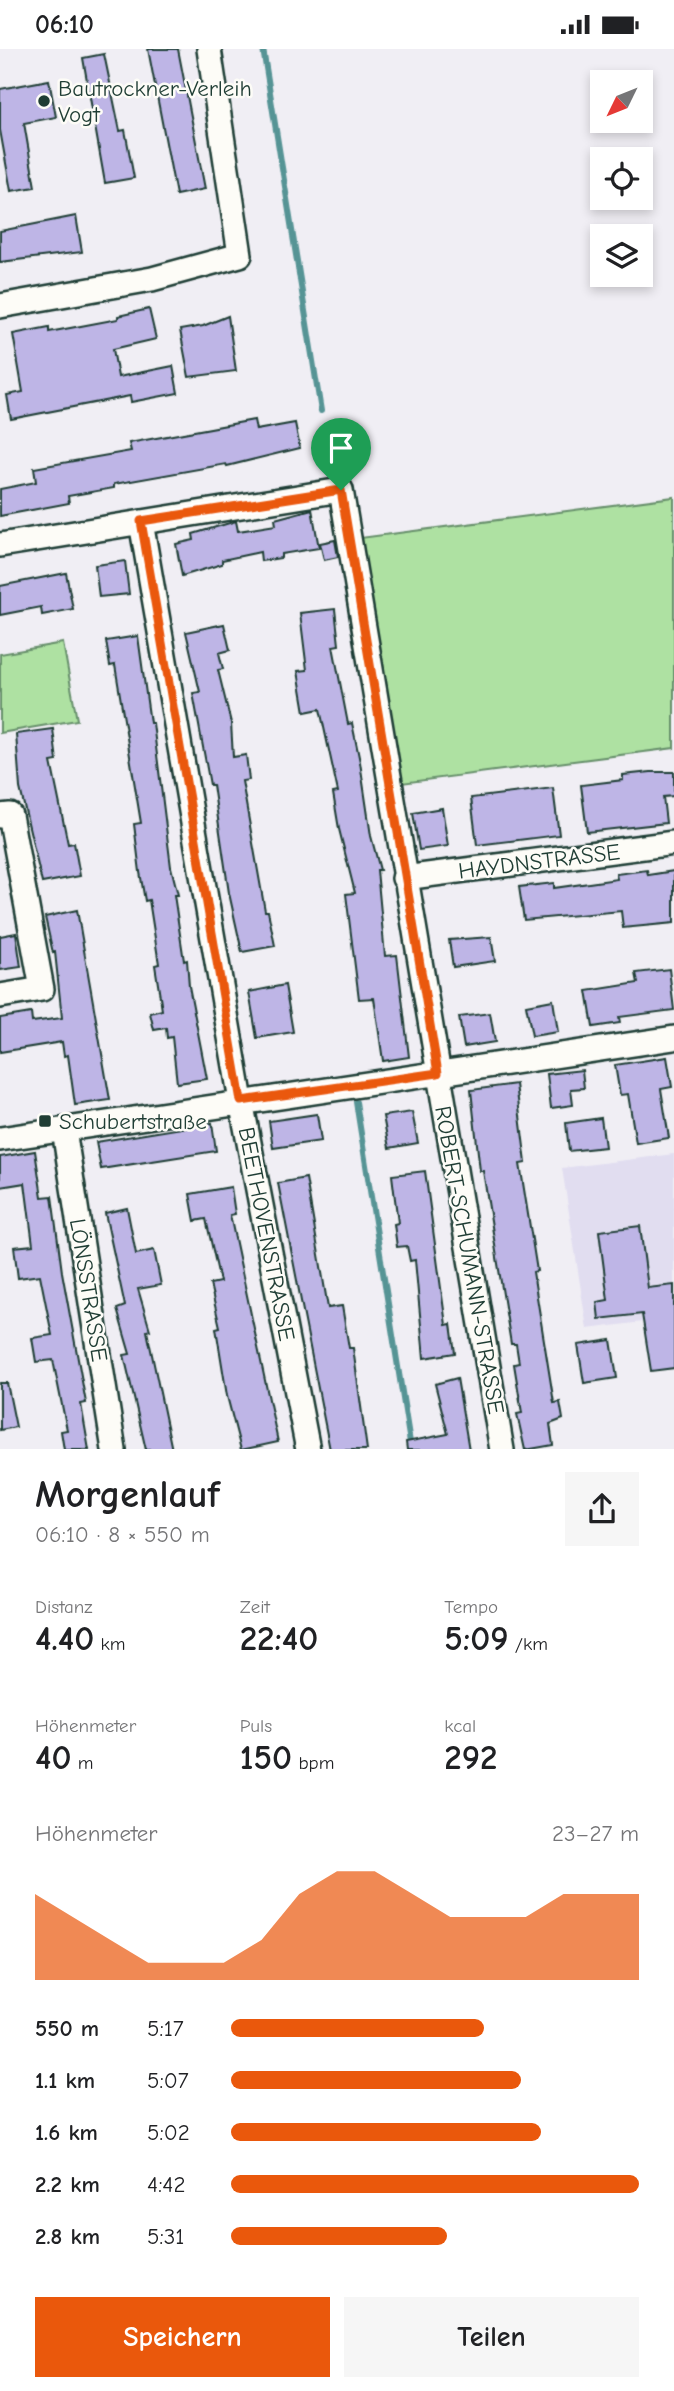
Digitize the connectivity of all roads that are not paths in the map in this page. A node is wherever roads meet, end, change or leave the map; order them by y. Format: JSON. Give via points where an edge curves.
{"nodes":[{"id":1,"x":209,"y":49,"type":"edge"},
{"id":2,"x":0,"y":306,"type":"edge"},
{"id":3,"x":141,"y":521,"type":"junction"},
{"id":4,"x":0,"y":545,"type":"edge"},
{"id":5,"x":0,"y":816,"type":"edge"},
{"id":6,"x":674,"y":843,"type":"edge"},
{"id":7,"x":404,"y":878,"type":"junction"},
{"id":8,"x":0,"y":996,"type":"edge"},
{"id":9,"x":674,"y":1038,"type":"edge"},
{"id":10,"x":438,"y":1073,"type":"junction"},
{"id":11,"x":241,"y":1101,"type":"junction"},
{"id":12,"x":64,"y":1130,"type":"junction"},
{"id":13,"x":0,"y":1139,"type":"edge"},
{"id":14,"x":114,"y":1449,"type":"edge"},
{"id":15,"x":308,"y":1449,"type":"edge"},
{"id":16,"x":502,"y":1449,"type":"edge"}],
"edges":[{"from":1,"to":2,"type":"street","via":[[240,255],[152,279]]},
{"from":3,"to":4,"type":"street"},
{"from":3,"to":7,"type":"street","name":"ROBERT-SCHUMANN-STRASSE","via":[[341,490]]},
{"from":3,"to":11,"type":"street","name":"BEETHOVENSTRASSE"},
{"from":5,"to":8,"type":"street","via":[[10,815],[42,989]]},
{"from":6,"to":7,"type":"street","name":"HAYDNSTRASSE"},
{"from":7,"to":10,"type":"street","name":"ROBERT-SCHUMANN-STRASSE"},
{"from":9,"to":10,"type":"street"},
{"from":10,"to":11,"type":"street"},
{"from":10,"to":16,"type":"street","name":"ROBERT-SCHUMANN-STRASSE"},
{"from":11,"to":12,"type":"street"},
{"from":11,"to":15,"type":"street","name":"BEETHOVENSTRASSE"},
{"from":12,"to":13,"type":"street"},
{"from":12,"to":14,"type":"street","name":"LÖNSSTRASSE"}]}
